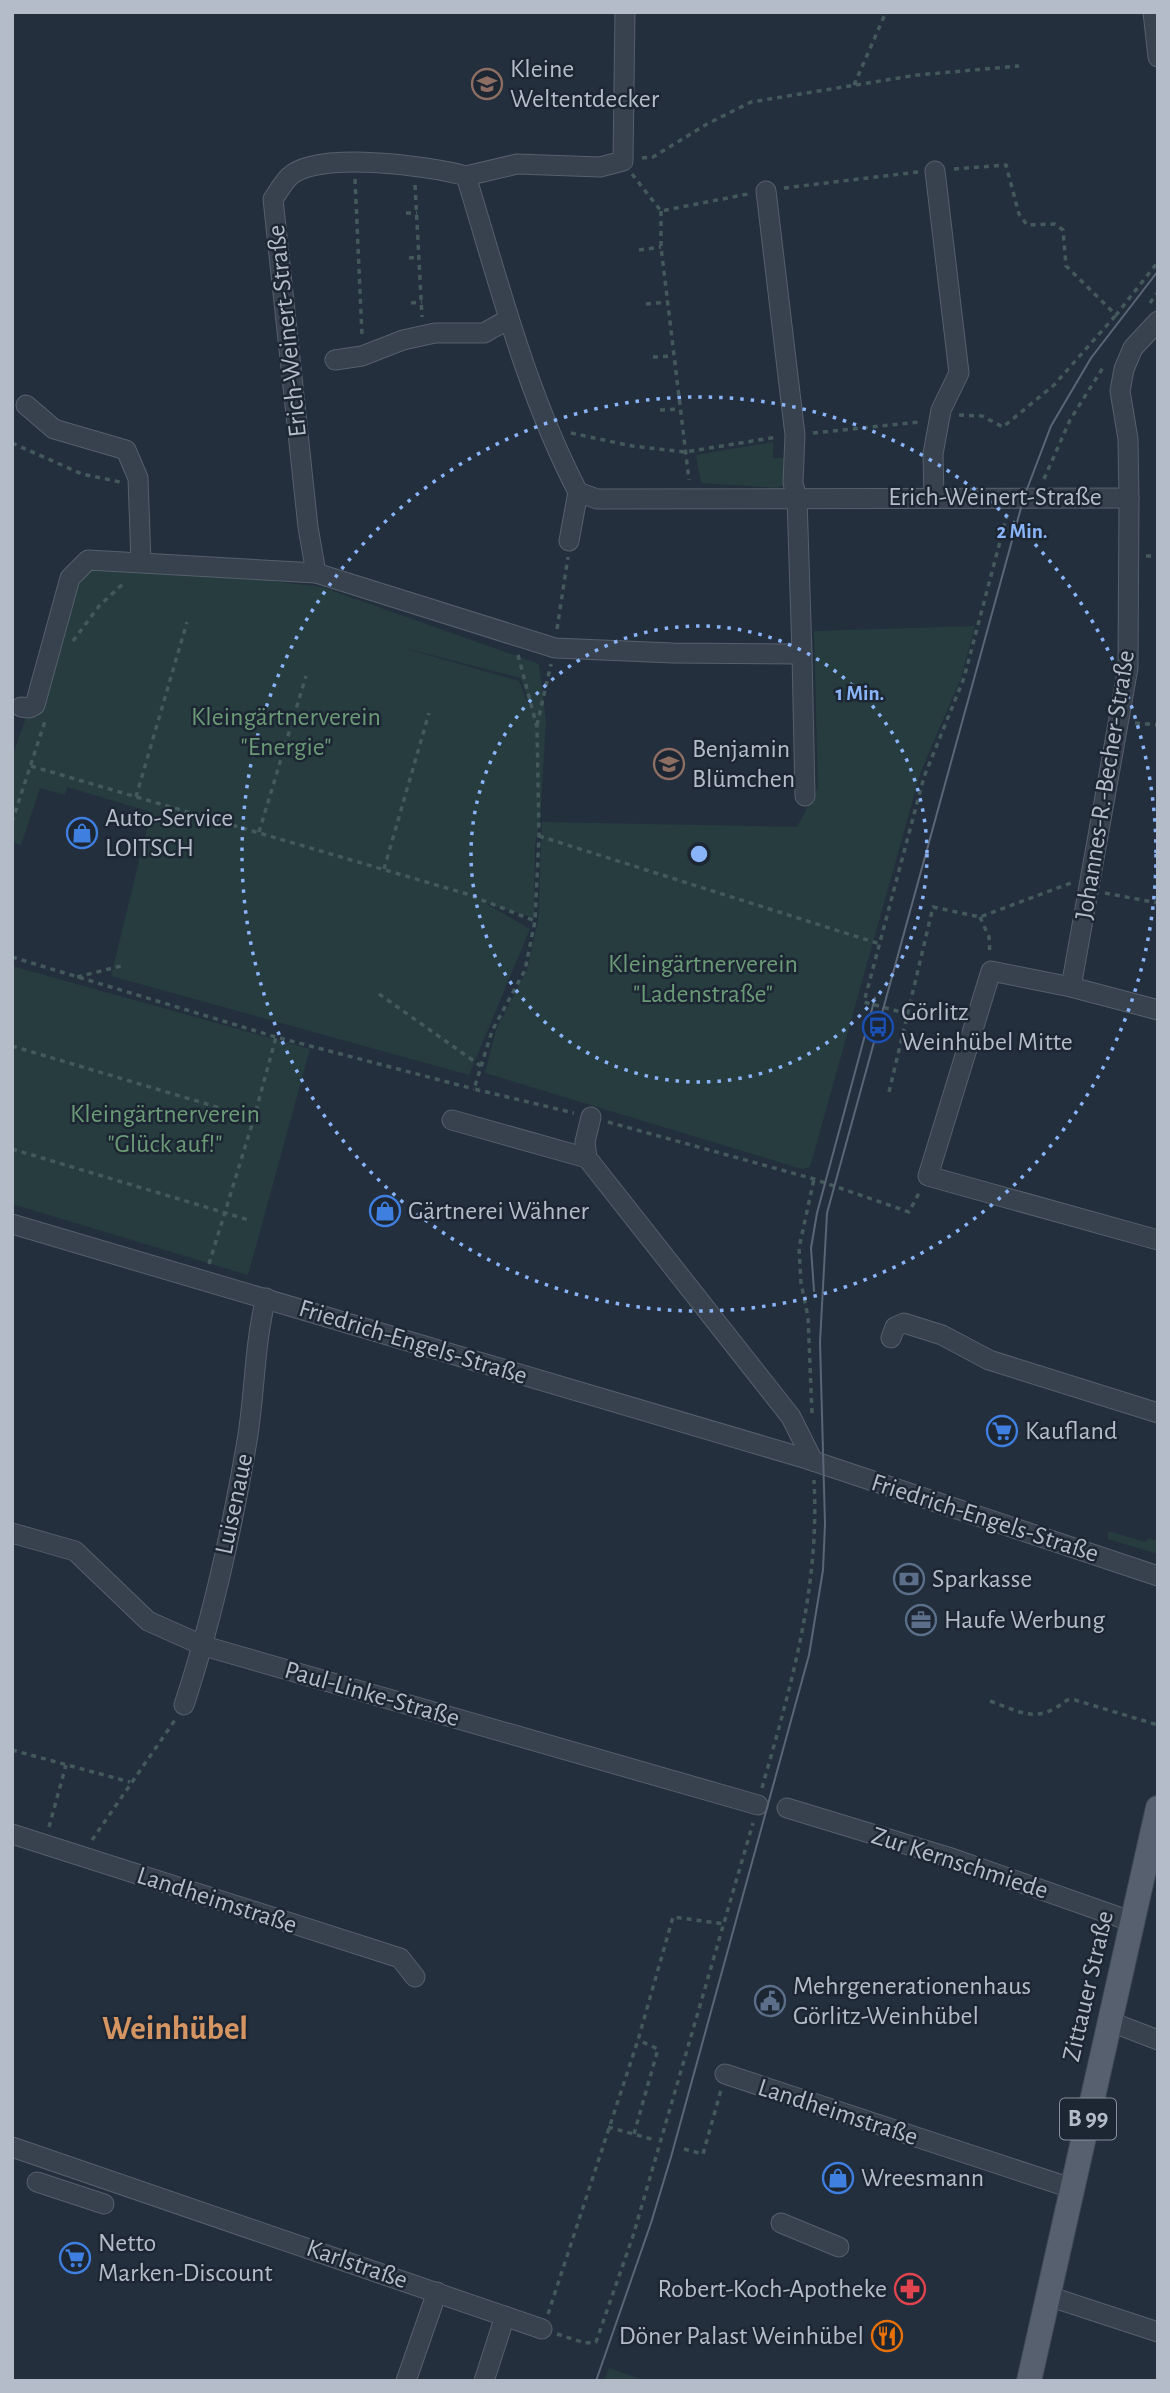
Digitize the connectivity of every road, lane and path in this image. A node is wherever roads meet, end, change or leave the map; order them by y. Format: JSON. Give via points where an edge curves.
{"nodes":[{"id":1,"x":625,"y":12,"type":"edge"},
{"id":2,"x":886,"y":12,"type":"edge"},
{"id":3,"x":1153,"y":12,"type":"edge"},
{"id":4,"x":1158,"y":57,"type":"edge"},
{"id":5,"x":1019,"y":66,"type":"dead end"},
{"id":6,"x":854,"y":85,"type":"junction"},
{"id":7,"x":355,"y":162,"type":"junction"},
{"id":8,"x":623,"y":162,"type":"junction"},
{"id":9,"x":414,"y":165,"type":"junction"},
{"id":10,"x":935,"y":171,"type":"joint"},
{"id":11,"x":466,"y":176,"type":"junction"},
{"id":12,"x":766,"y":191,"type":"dead end"},
{"id":13,"x":661,"y":211,"type":"dead end"},
{"id":14,"x":406,"y":213,"type":"dead end"},
{"id":15,"x":417,"y":213,"type":"junction"},
{"id":16,"x":661,"y":247,"type":"junction"},
{"id":17,"x":639,"y":250,"type":"dead end"},
{"id":18,"x":419,"y":257,"type":"junction"},
{"id":19,"x":409,"y":258,"type":"dead end"},
{"id":20,"x":1158,"y":262,"type":"edge"},
{"id":21,"x":1158,"y":292,"type":"edge"},
{"id":22,"x":422,"y":302,"type":"junction"},
{"id":23,"x":668,"y":302,"type":"junction"},
{"id":24,"x":411,"y":303,"type":"dead end"},
{"id":25,"x":1149,"y":303,"type":"dead end"},
{"id":26,"x":646,"y":304,"type":"dead end"},
{"id":27,"x":1116,"y":315,"type":"junction"},
{"id":28,"x":508,"y":320,"type":"junction"},
{"id":29,"x":1158,"y":321,"type":"edge"},
{"id":30,"x":423,"y":336,"type":"junction"},
{"id":31,"x":362,"y":356,"type":"junction"},
{"id":32,"x":673,"y":356,"type":"junction"},
{"id":33,"x":1110,"y":357,"type":"dead end"},
{"id":34,"x":653,"y":358,"type":"dead end"},
{"id":35,"x":335,"y":360,"type":"dead end"},
{"id":36,"x":26,"y":405,"type":"dead end"},
{"id":37,"x":679,"y":409,"type":"junction"},
{"id":38,"x":660,"y":410,"type":"dead end"},
{"id":39,"x":939,"y":420,"type":"junction"},
{"id":40,"x":548,"y":428,"type":"junction"},
{"id":41,"x":795,"y":435,"type":"junction"},
{"id":42,"x":12,"y":443,"type":"edge"},
{"id":43,"x":685,"y":452,"type":"junction"},
{"id":44,"x":138,"y":487,"type":"junction"},
{"id":45,"x":578,"y":492,"type":"junction"},
{"id":46,"x":934,"y":497,"type":"junction"},
{"id":47,"x":1011,"y":497,"type":"junction"},
{"id":48,"x":1036,"y":497,"type":"junction"},
{"id":49,"x":692,"y":498,"type":"junction"},
{"id":50,"x":797,"y":498,"type":"junction"},
{"id":51,"x":1129,"y":498,"type":"junction"},
{"id":52,"x":569,"y":541,"type":"joint"},
{"id":53,"x":142,"y":562,"type":"junction"},
{"id":54,"x":316,"y":573,"type":"junction"},
{"id":55,"x":187,"y":622,"type":"dead end"},
{"id":56,"x":511,"y":634,"type":"junction"},
{"id":57,"x":69,"y":647,"type":"dead end"},
{"id":58,"x":555,"y":648,"type":"junction"},
{"id":59,"x":802,"y":654,"type":"junction"},
{"id":60,"x":306,"y":676,"type":"dead end"},
{"id":61,"x":21,"y":707,"type":"dead end"},
{"id":62,"x":48,"y":713,"type":"dead end"},
{"id":63,"x":429,"y":713,"type":"dead end"},
{"id":64,"x":537,"y":727,"type":"junction"},
{"id":65,"x":31,"y":766,"type":"junction"},
{"id":66,"x":804,"y":796,"type":"dead end"},
{"id":67,"x":135,"y":797,"type":"junction"},
{"id":68,"x":12,"y":822,"type":"edge"},
{"id":69,"x":259,"y":833,"type":"junction"},
{"id":70,"x":539,"y":836,"type":"junction"},
{"id":71,"x":383,"y":869,"type":"junction"},
{"id":72,"x":1089,"y":883,"type":"junction"},
{"id":73,"x":1158,"y":903,"type":"edge"},
{"id":74,"x":980,"y":917,"type":"junction"},
{"id":75,"x":536,"y":921,"type":"junction"},
{"id":76,"x":880,"y":944,"type":"junction"},
{"id":77,"x":12,"y":957,"type":"edge"},
{"id":78,"x":121,"y":966,"type":"dead end"},
{"id":79,"x":991,"y":971,"type":"junction"},
{"id":80,"x":75,"y":978,"type":"junction"},
{"id":81,"x":1071,"y":987,"type":"junction"},
{"id":82,"x":379,"y":994,"type":"dead end"},
{"id":83,"x":1158,"y":1010,"type":"edge"},
{"id":84,"x":908,"y":1014,"type":"junction"},
{"id":85,"x":276,"y":1037,"type":"junction"},
{"id":86,"x":12,"y":1046,"type":"edge"},
{"id":87,"x":481,"y":1066,"type":"junction"},
{"id":88,"x":474,"y":1089,"type":"junction"},
{"id":89,"x":889,"y":1092,"type":"dead end"},
{"id":90,"x":591,"y":1117,"type":"junction"},
{"id":91,"x":254,"y":1118,"type":"junction"},
{"id":92,"x":452,"y":1120,"type":"dead end"},
{"id":93,"x":12,"y":1149,"type":"edge"},
{"id":94,"x":587,"y":1158,"type":"junction"},
{"id":95,"x":928,"y":1176,"type":"junction"},
{"id":96,"x":225,"y":1213,"type":"junction"},
{"id":97,"x":249,"y":1220,"type":"dead end"},
{"id":98,"x":12,"y":1224,"type":"edge"},
{"id":99,"x":1158,"y":1240,"type":"edge"},
{"id":100,"x":204,"y":1281,"type":"junction"},
{"id":101,"x":266,"y":1298,"type":"junction"},
{"id":102,"x":891,"y":1338,"type":"dead end"},
{"id":103,"x":1158,"y":1413,"type":"edge"},
{"id":104,"x":813,"y":1461,"type":"junction"},
{"id":105,"x":12,"y":1532,"type":"edge"},
{"id":106,"x":1158,"y":1576,"type":"edge"},
{"id":107,"x":204,"y":1646,"type":"junction"},
{"id":108,"x":990,"y":1700,"type":"dead end"},
{"id":109,"x":179,"y":1713,"type":"joint"},
{"id":110,"x":1158,"y":1725,"type":"edge"},
{"id":111,"x":12,"y":1750,"type":"edge"},
{"id":112,"x":66,"y":1765,"type":"junction"},
{"id":113,"x":130,"y":1782,"type":"junction"},
{"id":114,"x":758,"y":1805,"type":"dead end"},
{"id":115,"x":786,"y":1808,"type":"dead end"},
{"id":116,"x":1158,"y":1808,"type":"edge"},
{"id":117,"x":12,"y":1834,"type":"edge"},
{"id":118,"x":44,"y":1845,"type":"junction"},
{"id":119,"x":81,"y":1857,"type":"junction"},
{"id":120,"x":1152,"y":1859,"type":"edge"},
{"id":121,"x":1133,"y":1922,"type":"junction"},
{"id":122,"x":724,"y":1924,"type":"dead end"},
{"id":123,"x":415,"y":1977,"type":"dead end"},
{"id":124,"x":1111,"y":2022,"type":"junction"},
{"id":125,"x":638,"y":2040,"type":"junction"},
{"id":126,"x":1158,"y":2040,"type":"edge"},
{"id":127,"x":725,"y":2074,"type":"joint"},
{"id":128,"x":608,"y":2127,"type":"junction"},
{"id":129,"x":634,"y":2134,"type":"junction"},
{"id":130,"x":655,"y":2140,"type":"dead end"},
{"id":131,"x":12,"y":2147,"type":"edge"},
{"id":132,"x":684,"y":2149,"type":"dead end"},
{"id":133,"x":37,"y":2182,"type":"dead end"},
{"id":134,"x":1071,"y":2188,"type":"junction"},
{"id":135,"x":104,"y":2204,"type":"dead end"},
{"id":136,"x":781,"y":2223,"type":"dead end"},
{"id":137,"x":839,"y":2247,"type":"dead end"},
{"id":138,"x":436,"y":2292,"type":"junction"},
{"id":139,"x":1048,"y":2296,"type":"junction"},
{"id":140,"x":505,"y":2316,"type":"junction"},
{"id":141,"x":542,"y":2329,"type":"joint"},
{"id":142,"x":1158,"y":2332,"type":"edge"},
{"id":143,"x":406,"y":2381,"type":"edge"},
{"id":144,"x":484,"y":2381,"type":"edge"},
{"id":145,"x":1028,"y":2381,"type":"edge"}],
"edges":[{"from":1,"to":8,"type":"street"},
{"from":2,"to":6,"type":"path"},
{"from":3,"to":4,"type":"street"},
{"from":5,"to":6,"type":"path"},
{"from":6,"to":8,"type":"path","via":[[751,102],[653,157]]},
{"from":7,"to":9,"type":"street","name":"Erich-Weinert-Straße"},
{"from":7,"to":31,"type":"path"},
{"from":7,"to":54,"type":"street","name":"Erich-Weinert-Straße","via":[[330,163],[290,175],[273,199]]},
{"from":8,"to":11,"type":"street","via":[[600,167],[517,164]]},
{"from":9,"to":11,"type":"street","name":"Erich-Weinert-Straße"},
{"from":9,"to":15,"type":"path"},
{"from":10,"to":27,"type":"path","via":[[1006,165],[1019,214],[1027,225],[1055,224],[1063,230],[1066,266]]},
{"from":10,"to":39,"type":"street","via":[[959,373]]},
{"from":11,"to":28,"type":"street"},
{"from":12,"to":41,"type":"street"},
{"from":13,"to":16,"type":"path"},
{"from":14,"to":15,"type":"path"},
{"from":15,"to":18,"type":"path"},
{"from":16,"to":17,"type":"path"},
{"from":16,"to":23,"type":"path"},
{"from":18,"to":19,"type":"path"},
{"from":18,"to":22,"type":"path"},
{"from":20,"to":27,"type":"path"},
{"from":21,"to":25,"type":"path"},
{"from":22,"to":24,"type":"path"},
{"from":22,"to":30,"type":"path"},
{"from":23,"to":26,"type":"path"},
{"from":23,"to":32,"type":"path"},
{"from":27,"to":39,"type":"path","via":[[1054,385],[1003,427],[966,414]]},
{"from":28,"to":30,"type":"street","via":[[484,333]]},
{"from":28,"to":40,"type":"street"},
{"from":29,"to":51,"type":"street","name":"Erich-Weinert-Straße","via":[[1133,348],[1120,391],[1128,439]]},
{"from":30,"to":31,"type":"street"},
{"from":31,"to":35,"type":"street"},
{"from":32,"to":34,"type":"path"},
{"from":32,"to":37,"type":"path"},
{"from":33,"to":48,"type":"path","via":[[1070,420]]},
{"from":36,"to":44,"type":"street","via":[[54,429],[126,450]]},
{"from":37,"to":38,"type":"path"},
{"from":37,"to":43,"type":"path"},
{"from":39,"to":41,"type":"path"},
{"from":39,"to":46,"type":"street","via":[[933,454]]},
{"from":40,"to":43,"type":"path"},
{"from":40,"to":45,"type":"street"},
{"from":41,"to":43,"type":"path"},
{"from":41,"to":50,"type":"street","via":[[793,483]]},
{"from":42,"to":44,"type":"path","via":[[82,474]]},
{"from":43,"to":49,"type":"path"},
{"from":44,"to":53,"type":"street"},
{"from":45,"to":49,"type":"street","name":"Erich-Weinert-Straße","via":[[597,499]]},
{"from":45,"to":52,"type":"street"},
{"from":46,"to":47,"type":"street","name":"Erich-Weinert-Straße"},
{"from":46,"to":50,"type":"street","name":"Erich-Weinert-Straße"},
{"from":47,"to":48,"type":"street","name":"Erich-Weinert-Straße"},
{"from":47,"to":76,"type":"path","via":[[964,678],[924,777]]},
{"from":48,"to":51,"type":"street","name":"Erich-Weinert-Straße"},
{"from":49,"to":50,"type":"street","name":"Erich-Weinert-Straße"},
{"from":50,"to":59,"type":"street"},
{"from":51,"to":72,"type":"street","name":"Johannes-R.-Becher-Straße","via":[[1128,668]]},
{"from":52,"to":58,"type":"path"},
{"from":53,"to":54,"type":"street"},
{"from":53,"to":57,"type":"path","via":[[99,606]]},
{"from":53,"to":61,"type":"street","via":[[88,561],[70,578],[35,705]]},
{"from":54,"to":56,"type":"street"},
{"from":55,"to":67,"type":"path"},
{"from":56,"to":58,"type":"street"},
{"from":56,"to":64,"type":"path"},
{"from":58,"to":59,"type":"street"},
{"from":58,"to":64,"type":"path"},
{"from":59,"to":66,"type":"street"},
{"from":60,"to":69,"type":"path"},
{"from":62,"to":65,"type":"path"},
{"from":63,"to":71,"type":"path"},
{"from":64,"to":70,"type":"path"},
{"from":65,"to":67,"type":"path"},
{"from":65,"to":68,"type":"path"},
{"from":67,"to":69,"type":"path"},
{"from":69,"to":71,"type":"path"},
{"from":70,"to":75,"type":"path"},
{"from":70,"to":76,"type":"path"},
{"from":71,"to":75,"type":"path"},
{"from":72,"to":73,"type":"path"},
{"from":72,"to":74,"type":"path"},
{"from":72,"to":81,"type":"street","name":"Johannes-R.-Becher-Straße"},
{"from":74,"to":79,"type":"path","via":[[989,937]]},
{"from":74,"to":84,"type":"path","via":[[933,907]]},
{"from":75,"to":87,"type":"path","via":[[525,970],[492,1031]]},
{"from":76,"to":84,"type":"path","via":[[864,1002]]},
{"from":77,"to":80,"type":"path"},
{"from":78,"to":80,"type":"path"},
{"from":79,"to":81,"type":"street"},
{"from":79,"to":95,"type":"street"},
{"from":80,"to":85,"type":"path"},
{"from":81,"to":83,"type":"street"},
{"from":82,"to":87,"type":"path"},
{"from":84,"to":89,"type":"path"},
{"from":85,"to":88,"type":"path"},
{"from":85,"to":91,"type":"path"},
{"from":86,"to":91,"type":"path"},
{"from":87,"to":88,"type":"path"},
{"from":88,"to":90,"type":"path"},
{"from":90,"to":94,"type":"street","via":[[585,1142]]},
{"from":90,"to":95,"type":"path","via":[[851,1189],[909,1212]]},
{"from":91,"to":96,"type":"path"},
{"from":92,"to":94,"type":"street"},
{"from":93,"to":96,"type":"path"},
{"from":94,"to":104,"type":"street","via":[[791,1417]]},
{"from":95,"to":99,"type":"street"},
{"from":96,"to":97,"type":"path"},
{"from":96,"to":100,"type":"path"},
{"from":98,"to":100,"type":"street","name":"Friedrich-Engels-Straße"},
{"from":100,"to":101,"type":"street","name":"Friedrich-Engels-Straße"},
{"from":101,"to":104,"type":"street","name":"Friedrich-Engels-Straße"},
{"from":101,"to":107,"type":"street","name":"Luisenaue","via":[[247,1439]]},
{"from":102,"to":103,"type":"street","via":[[895,1327],[904,1323],[942,1335],[989,1360]]},
{"from":104,"to":106,"type":"street","name":"Friedrich-Engels-Straße"},
{"from":105,"to":107,"type":"street","name":"Paul-Linke-Straße","via":[[75,1551],[149,1621]]},
{"from":107,"to":109,"type":"street","name":"Luisenaue"},
{"from":107,"to":114,"type":"street","name":"Paul-Linke-Straße"},
{"from":108,"to":110,"type":"path","via":[[1039,1716],[1075,1700]]},
{"from":109,"to":113,"type":"path"},
{"from":111,"to":112,"type":"path"},
{"from":112,"to":113,"type":"path"},
{"from":112,"to":118,"type":"path"},
{"from":113,"to":119,"type":"path"},
{"from":115,"to":121,"type":"street","name":"Zur Kernschmiede","via":[[948,1857]]},
{"from":116,"to":120,"type":"main road","name":"Zittauer Straße","number":"B 99"},
{"from":117,"to":118,"type":"street","name":"Landheimstraße"},
{"from":118,"to":119,"type":"street","name":"Landheimstraße"},
{"from":119,"to":123,"type":"street","name":"Landheimstraße","via":[[400,1958]]},
{"from":120,"to":121,"type":"main road","name":"Zittauer Straße","number":"B 99"},
{"from":121,"to":124,"type":"main road","name":"Zittauer Straße","number":"B 99"},
{"from":122,"to":125,"type":"path","via":[[673,1917]]},
{"from":124,"to":126,"type":"street"},
{"from":124,"to":134,"type":"main road","name":"Zittauer Straße","number":"B 99"},
{"from":125,"to":128,"type":"path"},
{"from":125,"to":129,"type":"path","via":[[658,2049]]},
{"from":127,"to":132,"type":"path","via":[[703,2154]]},
{"from":127,"to":134,"type":"street","name":"Landheimstraße"},
{"from":128,"to":129,"type":"path"},
{"from":128,"to":141,"type":"path"},
{"from":129,"to":130,"type":"path"},
{"from":131,"to":138,"type":"street","name":"Karlstraße"},
{"from":133,"to":135,"type":"street"},
{"from":134,"to":139,"type":"main road","name":"Zittauer Straße","number":"B 99"},
{"from":136,"to":137,"type":"street"},
{"from":138,"to":140,"type":"street","name":"Karlstraße"},
{"from":138,"to":143,"type":"street"},
{"from":139,"to":142,"type":"street"},
{"from":139,"to":145,"type":"main road","name":"Zittauer Straße","number":"B 99"},
{"from":140,"to":141,"type":"street","name":"Karlstraße"},
{"from":140,"to":144,"type":"street"}]}
